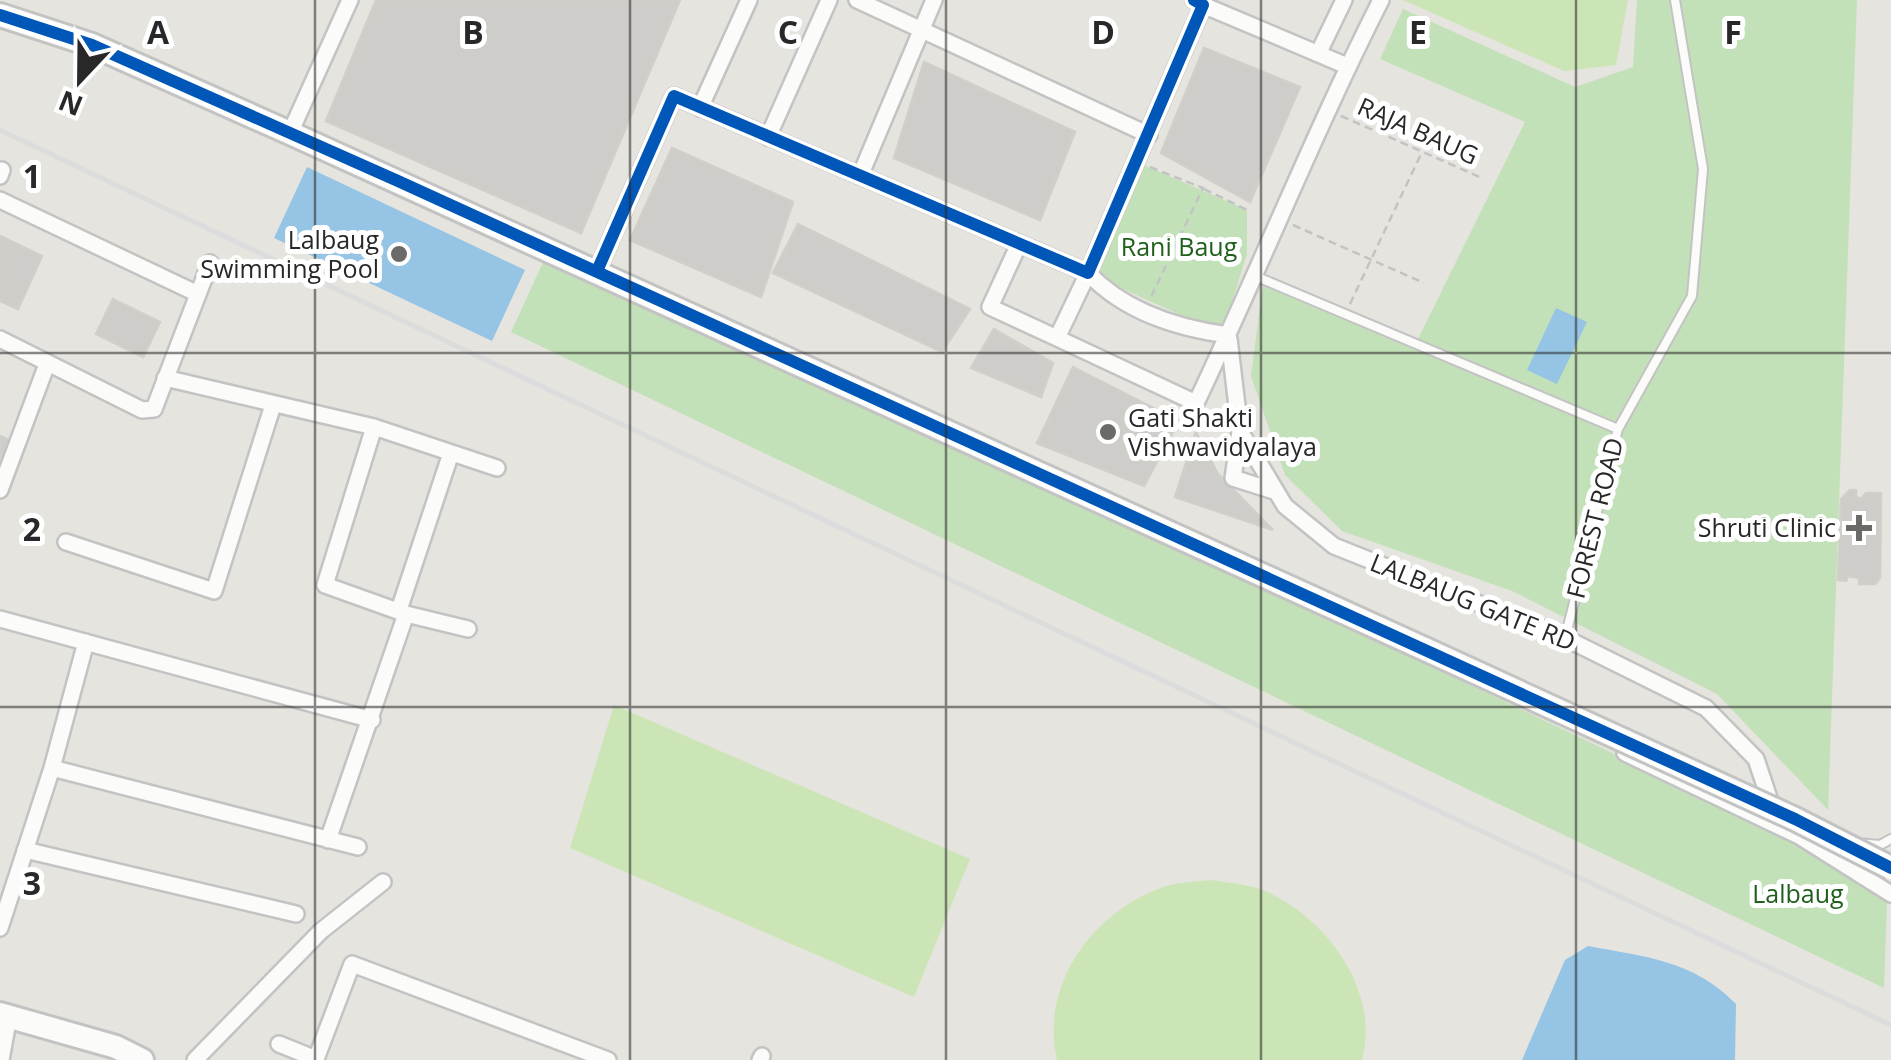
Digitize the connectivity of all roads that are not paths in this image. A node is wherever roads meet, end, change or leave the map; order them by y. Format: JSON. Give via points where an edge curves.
{"nodes":[{"id":1,"x":350,"y":0,"type":"edge"},
{"id":2,"x":749,"y":0,"type":"edge"},
{"id":3,"x":829,"y":0,"type":"edge"},
{"id":4,"x":857,"y":0,"type":"edge"},
{"id":5,"x":934,"y":0,"type":"edge"},
{"id":6,"x":1344,"y":0,"type":"edge"},
{"id":7,"x":1381,"y":0,"type":"edge"},
{"id":8,"x":1675,"y":0,"type":"edge"},
{"id":9,"x":1199,"y":3,"type":"edge"},
{"id":10,"x":0,"y":15,"type":"edge"},
{"id":11,"x":920,"y":32,"type":"junction"},
{"id":12,"x":1318,"y":54,"type":"junction"},
{"id":13,"x":1347,"y":66,"type":"junction"},
{"id":14,"x":700,"y":108,"type":"junction"},
{"id":15,"x":290,"y":133,"type":"junction"},
{"id":16,"x":1149,"y":135,"type":"junction"},
{"id":17,"x":768,"y":137,"type":"junction"},
{"id":18,"x":860,"y":176,"type":"junction"},
{"id":19,"x":0,"y":200,"type":"edge"},
{"id":20,"x":1019,"y":244,"type":"junction"},
{"id":21,"x":210,"y":263,"type":"dead end"},
{"id":22,"x":597,"y":271,"type":"junction"},
{"id":23,"x":1088,"y":273,"type":"junction"},
{"id":24,"x":1255,"y":276,"type":"junction"},
{"id":25,"x":198,"y":294,"type":"junction"},
{"id":26,"x":1228,"y":335,"type":"junction"},
{"id":27,"x":1057,"y":338,"type":"junction"},
{"id":28,"x":0,"y":340,"type":"edge"},
{"id":29,"x":46,"y":364,"type":"junction"},
{"id":30,"x":164,"y":378,"type":"junction"},
{"id":31,"x":273,"y":405,"type":"junction"},
{"id":32,"x":374,"y":426,"type":"junction"},
{"id":33,"x":1618,"y":429,"type":"junction"},
{"id":34,"x":1240,"y":432,"type":"junction"},
{"id":35,"x":450,"y":456,"type":"junction"},
{"id":36,"x":497,"y":468,"type":"dead end"},
{"id":37,"x":0,"y":490,"type":"edge"},
{"id":38,"x":1274,"y":491,"type":"junction"},
{"id":39,"x":1128,"y":512,"type":"junction"},
{"id":40,"x":66,"y":542,"type":"dead end"},
{"id":41,"x":403,"y":612,"type":"junction"},
{"id":42,"x":0,"y":620,"type":"edge"},
{"id":43,"x":468,"y":629,"type":"dead end"},
{"id":44,"x":1565,"y":638,"type":"junction"},
{"id":45,"x":86,"y":642,"type":"junction"},
{"id":46,"x":372,"y":720,"type":"junction"},
{"id":47,"x":52,"y":768,"type":"junction"},
{"id":48,"x":1778,"y":826,"type":"junction"},
{"id":49,"x":1891,"y":839,"type":"edge"},
{"id":50,"x":328,"y":840,"type":"junction"},
{"id":51,"x":1808,"y":841,"type":"junction"},
{"id":52,"x":358,"y":847,"type":"dead end"},
{"id":53,"x":25,"y":850,"type":"junction"},
{"id":54,"x":1891,"y":868,"type":"edge"},
{"id":55,"x":6,"y":882,"type":"edge"},
{"id":56,"x":383,"y":882,"type":"dead end"},
{"id":57,"x":1891,"y":894,"type":"edge"},
{"id":58,"x":296,"y":914,"type":"dead end"},
{"id":59,"x":0,"y":928,"type":"edge"},
{"id":60,"x":5,"y":1015,"type":"edge"},
{"id":61,"x":278,"y":1044,"type":"dead end"},
{"id":62,"x":1,"y":1060,"type":"edge"},
{"id":63,"x":142,"y":1060,"type":"edge"},
{"id":64,"x":195,"y":1060,"type":"edge"},
{"id":65,"x":317,"y":1060,"type":"edge"},
{"id":66,"x":608,"y":1060,"type":"edge"}],
"edges":[{"from":1,"to":15,"type":"street"},
{"from":2,"to":14,"type":"street"},
{"from":3,"to":17,"type":"street"},
{"from":4,"to":11,"type":"street"},
{"from":5,"to":11,"type":"street"},
{"from":6,"to":12,"type":"street"},
{"from":7,"to":13,"type":"street"},
{"from":8,"to":33,"type":"lane","name":"FOREST ROAD","via":[[1703,169],[1692,296]]},
{"from":9,"to":12,"type":"street"},
{"from":9,"to":16,"type":"street"},
{"from":10,"to":15,"type":"street","via":[[92,45]]},
{"from":11,"to":16,"type":"street"},
{"from":11,"to":18,"type":"street"},
{"from":12,"to":13,"type":"street"},
{"from":13,"to":24,"type":"street"},
{"from":14,"to":17,"type":"street"},
{"from":14,"to":22,"type":"street","via":[[674,96]]},
{"from":15,"to":22,"type":"street"},
{"from":16,"to":23,"type":"street"},
{"from":17,"to":18,"type":"street"},
{"from":18,"to":20,"type":"street"},
{"from":19,"to":25,"type":"street"},
{"from":20,"to":23,"type":"street"},
{"from":20,"to":27,"type":"street","via":[[990,308]]},
{"from":21,"to":25,"type":"street"},
{"from":22,"to":39,"type":"street"},
{"from":23,"to":26,"type":"street","via":[[1109,295],[1144,312],[1185,329]]},
{"from":23,"to":27,"type":"street"},
{"from":24,"to":26,"type":"street"},
{"from":24,"to":33,"type":"lane"},
{"from":25,"to":30,"type":"street"},
{"from":26,"to":27,"type":"street","via":[[1196,403]]},
{"from":26,"to":34,"type":"street","name":"LALBAUG GATE RD"},
{"from":28,"to":29,"type":"street"},
{"from":29,"to":30,"type":"street","via":[[142,410],[154,408]]},
{"from":29,"to":37,"type":"street"},
{"from":30,"to":31,"type":"street"},
{"from":31,"to":32,"type":"street"},
{"from":31,"to":40,"type":"street","via":[[214,591]]},
{"from":32,"to":35,"type":"street"},
{"from":32,"to":41,"type":"street","via":[[324,585]]},
{"from":33,"to":44,"type":"lane","name":"FOREST ROAD"},
{"from":34,"to":38,"type":"street","name":"LALBAUG GATE RD"},
{"from":34,"to":38,"type":"street","via":[[1233,478]]},
{"from":35,"to":36,"type":"street"},
{"from":35,"to":41,"type":"street"},
{"from":38,"to":44,"type":"street","name":"LALBAUG GATE RD","via":[[1334,546]]},
{"from":39,"to":48,"type":"street"},
{"from":39,"to":54,"type":"street","bridge":true},
{"from":41,"to":43,"type":"street"},
{"from":41,"to":46,"type":"street"},
{"from":42,"to":45,"type":"street"},
{"from":44,"to":48,"type":"street","name":"LALBAUG GATE RD","via":[[1706,708],[1756,760]]},
{"from":45,"to":46,"type":"street"},
{"from":45,"to":47,"type":"street"},
{"from":46,"to":50,"type":"street"},
{"from":47,"to":50,"type":"street"},
{"from":47,"to":53,"type":"street"},
{"from":48,"to":51,"type":"street"},
{"from":49,"to":51,"type":"lane","via":[[1880,845]]},
{"from":50,"to":52,"type":"street"},
{"from":51,"to":57,"type":"street"},
{"from":53,"to":55,"type":"street"},
{"from":53,"to":58,"type":"street"},
{"from":55,"to":59,"type":"street"},
{"from":56,"to":64,"type":"street","via":[[321,931]]},
{"from":60,"to":62,"type":"street"},
{"from":60,"to":63,"type":"street"},
{"from":61,"to":65,"type":"street"},
{"from":65,"to":66,"type":"street","via":[[352,964]]}]}
